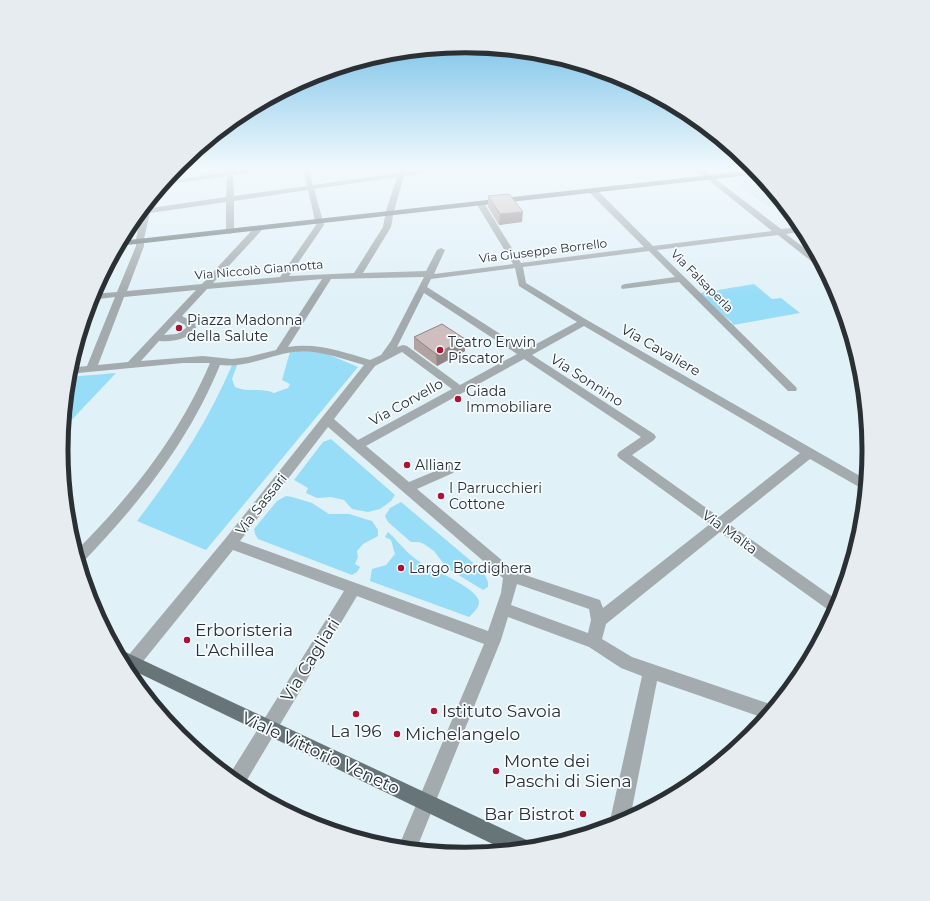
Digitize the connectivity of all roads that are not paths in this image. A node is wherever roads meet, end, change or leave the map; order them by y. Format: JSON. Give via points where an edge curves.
{"nodes":[{"id":1,"x":231,"y":212,"type":"edge"},
{"id":2,"x":316,"y":212,"type":"edge"},
{"id":3,"x":405,"y":212,"type":"edge"},
{"id":4,"x":486,"y":212,"type":"edge"},
{"id":5,"x":615,"y":212,"type":"edge"},
{"id":6,"x":753,"y":212,"type":"edge"},
{"id":7,"x":389,"y":214,"type":"junction"},
{"id":8,"x":143,"y":218,"type":"edge"},
{"id":9,"x":319,"y":222,"type":"junction"},
{"id":10,"x":258,"y":229,"type":"junction"},
{"id":11,"x":796,"y":230,"type":"edge"},
{"id":12,"x":230,"y":232,"type":"junction"},
{"id":13,"x":779,"y":232,"type":"junction"},
{"id":14,"x":140,"y":242,"type":"junction"},
{"id":15,"x":126,"y":243,"type":"edge"},
{"id":16,"x":653,"y":249,"type":"junction"},
{"id":17,"x":441,"y":250,"type":"dead end"},
{"id":18,"x":812,"y":258,"type":"edge"},
{"id":19,"x":519,"y":266,"type":"junction"},
{"id":20,"x":328,"y":276,"type":"junction"},
{"id":21,"x":357,"y":276,"type":"junction"},
{"id":22,"x":429,"y":276,"type":"junction"},
{"id":23,"x":283,"y":279,"type":"junction"},
{"id":24,"x":681,"y":279,"type":"junction"},
{"id":25,"x":204,"y":287,"type":"junction"},
{"id":26,"x":625,"y":287,"type":"dead end"},
{"id":27,"x":423,"y":288,"type":"junction"},
{"id":28,"x":121,"y":294,"type":"junction"},
{"id":29,"x":99,"y":296,"type":"edge"},
{"id":30,"x":173,"y":320,"type":"junction"},
{"id":31,"x":584,"y":322,"type":"junction"},
{"id":32,"x":153,"y":342,"type":"junction"},
{"id":33,"x":280,"y":352,"type":"junction"},
{"id":34,"x":523,"y":354,"type":"junction"},
{"id":35,"x":382,"y":358,"type":"junction"},
{"id":36,"x":216,"y":362,"type":"junction"},
{"id":37,"x":371,"y":364,"type":"junction"},
{"id":38,"x":131,"y":365,"type":"junction"},
{"id":39,"x":91,"y":369,"type":"junction"},
{"id":40,"x":76,"y":370,"type":"edge"},
{"id":41,"x":458,"y":389,"type":"junction"},
{"id":42,"x":792,"y":389,"type":"dead end"},
{"id":43,"x":327,"y":420,"type":"junction"},
{"id":44,"x":363,"y":442,"type":"junction"},
{"id":45,"x":809,"y":453,"type":"junction"},
{"id":46,"x":623,"y":455,"type":"joint"},
{"id":47,"x":448,"y":470,"type":"dead end"},
{"id":48,"x":861,"y":483,"type":"edge"},
{"id":49,"x":408,"y":488,"type":"junction"},
{"id":50,"x":720,"y":525,"type":"junction"},
{"id":51,"x":230,"y":543,"type":"junction"},
{"id":52,"x":81,"y":554,"type":"edge"},
{"id":53,"x":511,"y":576,"type":"junction"},
{"id":54,"x":350,"y":594,"type":"junction"},
{"id":55,"x":831,"y":605,"type":"edge"},
{"id":56,"x":503,"y":609,"type":"junction"},
{"id":57,"x":599,"y":620,"type":"junction"},
{"id":58,"x":493,"y":640,"type":"junction"},
{"id":59,"x":594,"y":642,"type":"junction"},
{"id":60,"x":128,"y":660,"type":"edge"},
{"id":61,"x":131,"y":666,"type":"edge"},
{"id":62,"x":649,"y":677,"type":"junction"},
{"id":63,"x":761,"y":709,"type":"dead end"},
{"id":64,"x":268,"y":727,"type":"junction"},
{"id":65,"x":237,"y":776,"type":"edge"},
{"id":66,"x":427,"y":803,"type":"junction"},
{"id":67,"x":621,"y":816,"type":"edge"},
{"id":68,"x":409,"y":844,"type":"edge"},
{"id":69,"x":516,"y":845,"type":"edge"}],
"edges":[{"from":1,"to":12,"type":"street"},
{"from":2,"to":9,"type":"street"},
{"from":3,"to":7,"type":"main road"},
{"from":4,"to":19,"type":"street","name":"Via Cavaliere"},
{"from":5,"to":16,"type":"street","name":"Via Falsaperla"},
{"from":6,"to":13,"type":"street"},
{"from":7,"to":9,"type":"main road"},
{"from":7,"to":21,"type":"street","via":[[387,228]]},
{"from":8,"to":14,"type":"street"},
{"from":9,"to":10,"type":"main road"},
{"from":9,"to":23,"type":"street","via":[[320,225],[309,244]]},
{"from":10,"to":12,"type":"main road"},
{"from":10,"to":25,"type":"street"},
{"from":11,"to":13,"type":"street","name":"Via Giuseppe Borrello"},
{"from":12,"to":14,"type":"main road"},
{"from":13,"to":16,"type":"street","name":"Via Giuseppe Borrello"},
{"from":13,"to":18,"type":"street"},
{"from":14,"to":15,"type":"main road"},
{"from":14,"to":28,"type":"street"},
{"from":16,"to":19,"type":"street","name":"Via Giuseppe Borrello"},
{"from":16,"to":24,"type":"street","name":"Via Falsaperla"},
{"from":17,"to":22,"type":"street"},
{"from":19,"to":22,"type":"street","name":"Via Giuseppe Borrello"},
{"from":19,"to":31,"type":"street","name":"Via Cavaliere","via":[[522,284]]},
{"from":20,"to":21,"type":"street","name":"Via Niccolò Giannotta"},
{"from":20,"to":23,"type":"street","name":"Via Niccolò Giannotta"},
{"from":20,"to":33,"type":"street"},
{"from":21,"to":22,"type":"street","name":"Via Niccolò Giannotta"},
{"from":22,"to":27,"type":"street"},
{"from":23,"to":25,"type":"street","name":"Via Niccolò Giannotta"},
{"from":24,"to":26,"type":"street"},
{"from":24,"to":42,"type":"street","name":"Via Falsaperla"},
{"from":25,"to":28,"type":"street","name":"Via Niccolò Giannotta"},
{"from":25,"to":30,"type":"street"},
{"from":27,"to":34,"type":"street","name":"Via Sonnino"},
{"from":27,"to":35,"type":"street","via":[[396,342]]},
{"from":28,"to":29,"type":"street","name":"Via Niccolò Giannotta"},
{"from":28,"to":39,"type":"street"},
{"from":30,"to":32,"type":"street"},
{"from":30,"to":32,"type":"street","via":[[188,321],[191,325],[190,330],[176,337]]},
{"from":31,"to":34,"type":"street","name":"Via Corvello"},
{"from":31,"to":45,"type":"street","name":"Via Cavaliere"},
{"from":32,"to":38,"type":"street"},
{"from":33,"to":36,"type":"street","via":[[234,362]]},
{"from":33,"to":37,"type":"street","via":[[316,349]]},
{"from":34,"to":41,"type":"street","name":"Via Corvello"},
{"from":34,"to":46,"type":"street","name":"Via Sonnino","via":[[650,437]]},
{"from":35,"to":37,"type":"street","name":"Via Sassari"},
{"from":35,"to":41,"type":"street","name":"Via Sassari","via":[[403,348]]},
{"from":36,"to":38,"type":"street","via":[[200,359]]},
{"from":36,"to":52,"type":"street","via":[[205,388],[170,448],[137,492]]},
{"from":37,"to":43,"type":"street","name":"Via Sassari"},
{"from":38,"to":39,"type":"street"},
{"from":39,"to":40,"type":"street"},
{"from":41,"to":44,"type":"street","name":"Via Corvello"},
{"from":43,"to":44,"type":"street"},
{"from":43,"to":51,"type":"street","name":"Via Sassari"},
{"from":44,"to":49,"type":"street"},
{"from":45,"to":48,"type":"street","name":"Via Cavaliere"},
{"from":45,"to":50,"type":"street"},
{"from":46,"to":50,"type":"street","name":"Via Malta"},
{"from":47,"to":49,"type":"street"},
{"from":49,"to":53,"type":"street"},
{"from":50,"to":55,"type":"street","name":"Via Malta"},
{"from":50,"to":57,"type":"street"},
{"from":51,"to":54,"type":"street"},
{"from":51,"to":60,"type":"street","name":"Via Sassari"},
{"from":53,"to":56,"type":"street"},
{"from":53,"to":57,"type":"street","via":[[595,605]]},
{"from":54,"to":58,"type":"street"},
{"from":54,"to":64,"type":"street","name":"Via Cagliari"},
{"from":56,"to":58,"type":"street"},
{"from":56,"to":59,"type":"street"},
{"from":57,"to":59,"type":"street"},
{"from":58,"to":66,"type":"street"},
{"from":59,"to":62,"type":"street"},
{"from":61,"to":64,"type":"main road","name":"Viale Vittorio Veneto"},
{"from":62,"to":63,"type":"street"},
{"from":62,"to":67,"type":"street"},
{"from":64,"to":65,"type":"street","name":"Via Cagliari"},
{"from":64,"to":66,"type":"main road","name":"Viale Vittorio Veneto"},
{"from":66,"to":68,"type":"street"},
{"from":66,"to":69,"type":"main road","name":"Viale Vittorio Veneto"}]}
